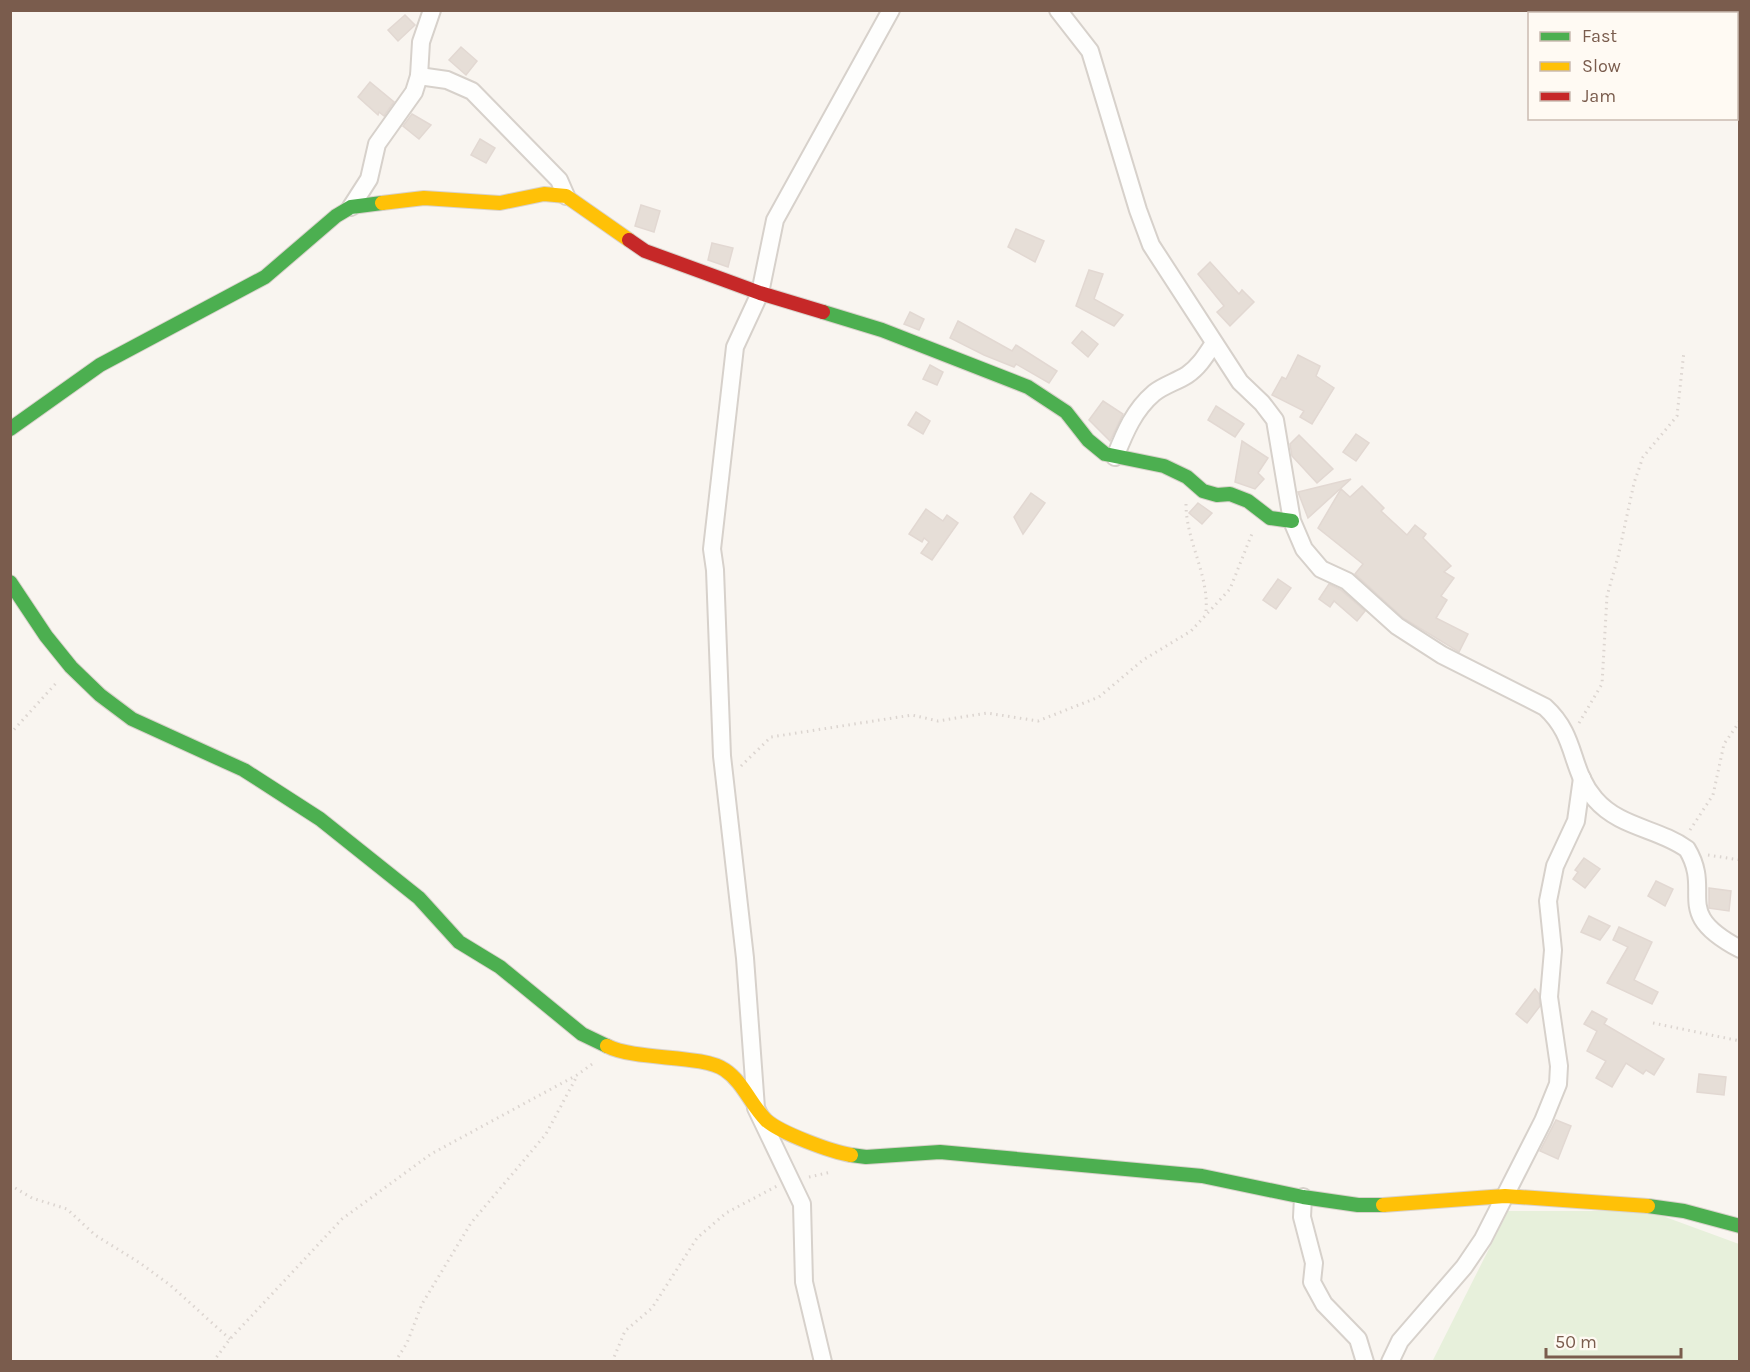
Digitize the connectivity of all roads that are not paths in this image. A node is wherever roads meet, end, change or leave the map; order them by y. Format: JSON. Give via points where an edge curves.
{"nodes":[{"id":1,"x":432,"y":10,"type":"edge"},
{"id":2,"x":891,"y":10,"type":"edge"},
{"id":3,"x":1058,"y":10,"type":"edge"},
{"id":4,"x":419,"y":76,"type":"junction"},
{"id":5,"x":566,"y":196,"type":"junction"},
{"id":6,"x":351,"y":207,"type":"junction"},
{"id":7,"x":760,"y":293,"type":"junction"},
{"id":8,"x":1214,"y":343,"type":"junction"},
{"id":9,"x":10,"y":429,"type":"edge"},
{"id":10,"x":1115,"y":457,"type":"junction"},
{"id":11,"x":1292,"y":520,"type":"junction"},
{"id":12,"x":10,"y":582,"type":"edge"},
{"id":13,"x":1582,"y":778,"type":"junction"},
{"id":14,"x":1740,"y":949,"type":"edge"},
{"id":15,"x":756,"y":1108,"type":"junction"},
{"id":16,"x":1505,"y":1196,"type":"junction"},
{"id":17,"x":1303,"y":1197,"type":"junction"},
{"id":18,"x":1740,"y":1226,"type":"edge"},
{"id":19,"x":823,"y":1362,"type":"edge"},
{"id":20,"x":1365,"y":1362,"type":"edge"},
{"id":21,"x":1390,"y":1362,"type":"edge"}],
"edges":[{"from":1,"to":4,"type":"street","via":[[421,42]]},
{"from":2,"to":7,"type":"street","via":[[775,220]]},
{"from":3,"to":8,"type":"street","via":[[1090,51],[1151,245]]},
{"from":4,"to":5,"type":"street","via":[[447,80],[472,91],[559,180]]},
{"from":4,"to":6,"type":"street","via":[[414,92],[377,144],[369,179]]},
{"from":5,"to":6,"type":"street","via":[[544,194],[500,203],[424,198]]},
{"from":5,"to":7,"type":"street","via":[[645,251]]},
{"from":6,"to":9,"type":"street","via":[[265,277],[100,365]]},
{"from":7,"to":10,"type":"street","via":[[882,330],[1028,387],[1050,399],[1088,440]]},
{"from":7,"to":15,"type":"street","via":[[735,347],[713,534],[722,756],[745,958]]},
{"from":8,"to":10,"type":"street","via":[[1201,364],[1155,392],[1139,408]]},
{"from":8,"to":11,"type":"street","via":[[1240,382],[1275,420]]},
{"from":10,"to":11,"type":"street","via":[[1164,466],[1187,477],[1203,491],[1230,494],[1248,501],[1270,518]]},
{"from":11,"to":13,"type":"street","via":[[1304,549],[1321,569],[1347,581],[1377,611],[1442,655],[1545,707],[1562,724]]},
{"from":12,"to":15,"type":"street","via":[[71,667],[132,719],[244,770],[320,819],[419,898],[459,942],[500,967],[582,1034],[613,1049],[723,1069]]},
{"from":13,"to":14,"type":"street","via":[[1605,810],[1686,851],[1699,913],[1716,936]]},
{"from":13,"to":16,"type":"street","via":[[1576,821],[1555,866],[1548,900],[1553,950],[1550,1005],[1558,1084],[1544,1121]]},
{"from":15,"to":17,"type":"street","via":[[782,1130],[844,1154],[866,1157],[940,1152],[1042,1160],[1202,1176]]},
{"from":15,"to":19,"type":"street","via":[[802,1204],[804,1282]]},
{"from":16,"to":17,"type":"street","via":[[1394,1205],[1358,1205]]},
{"from":16,"to":18,"type":"street","via":[[1662,1208]]},
{"from":16,"to":21,"type":"street","via":[[1484,1239],[1400,1341]]},
{"from":17,"to":20,"type":"street","via":[[1302,1217],[1314,1263],[1312,1282],[1324,1304],[1358,1339]]}]}
